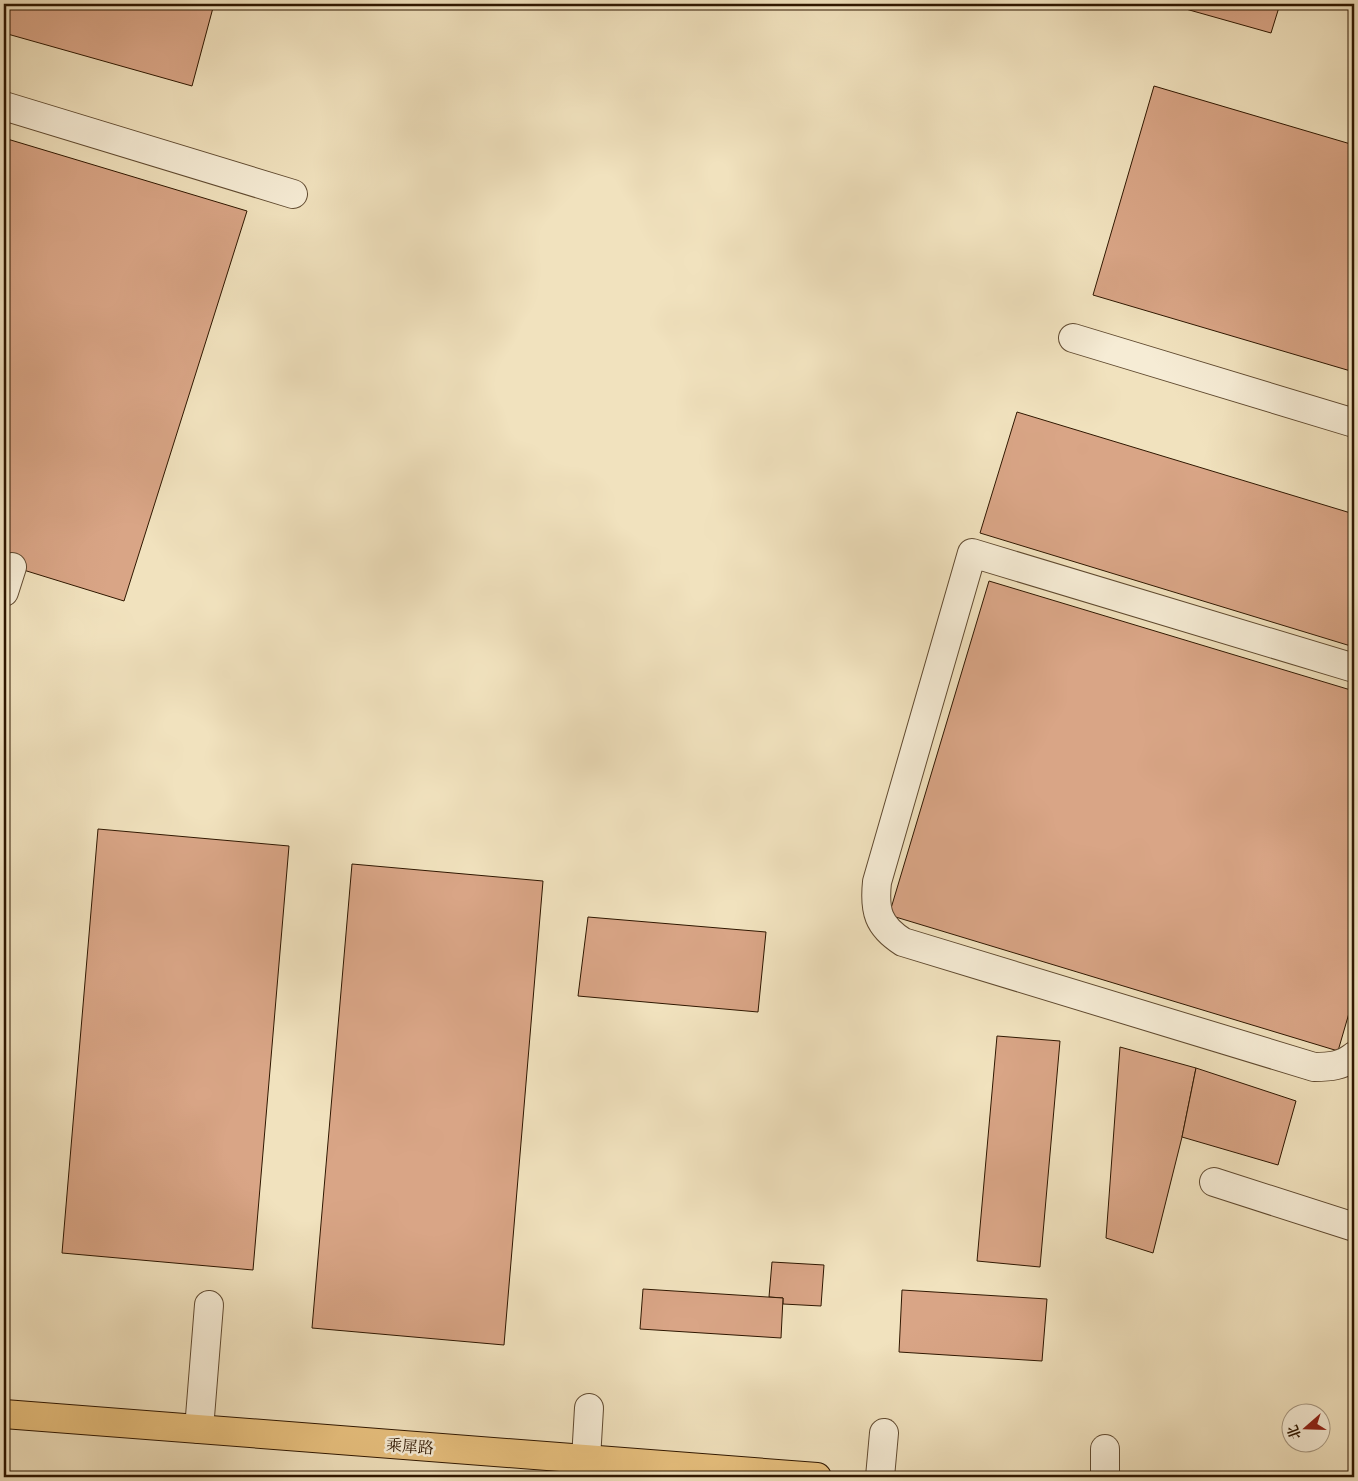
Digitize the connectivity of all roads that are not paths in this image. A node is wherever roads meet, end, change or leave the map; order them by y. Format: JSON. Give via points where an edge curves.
{"nodes":[{"id":1,"x":4,"y":106,"type":"edge"},
{"id":2,"x":293,"y":194,"type":"dead end"},
{"id":3,"x":1073,"y":338,"type":"dead end"},
{"id":4,"x":1354,"y":423,"type":"edge"},
{"id":5,"x":12,"y":567,"type":"dead end"},
{"id":6,"x":4,"y":592,"type":"edge"},
{"id":7,"x":1354,"y":668,"type":"edge"},
{"id":8,"x":1354,"y":1056,"type":"edge"},
{"id":9,"x":1214,"y":1182,"type":"dead end"},
{"id":10,"x":1354,"y":1227,"type":"edge"},
{"id":11,"x":209,"y":1305,"type":"dead end"},
{"id":12,"x":589,"y":1408,"type":"dead end"},
{"id":13,"x":4,"y":1414,"type":"edge"},
{"id":14,"x":199,"y":1429,"type":"junction"},
{"id":15,"x":884,"y":1433,"type":"dead end"},
{"id":16,"x":1106,"y":1449,"type":"dead end"},
{"id":17,"x":586,"y":1459,"type":"junction"},
{"id":18,"x":817,"y":1477,"type":"edge"},
{"id":19,"x":880,"y":1477,"type":"edge"},
{"id":20,"x":1105,"y":1477,"type":"edge"}],
"edges":[{"from":1,"to":2,"type":"lane"},
{"from":3,"to":4,"type":"lane"},
{"from":5,"to":6,"type":"lane"},
{"from":7,"to":8,"type":"lane","via":[[972,553],[877,882],[875,902],[879,918],[891,934],[903,942],[1314,1067],[1344,1064]]},
{"from":9,"to":10,"type":"lane"},
{"from":11,"to":14,"type":"lane"},
{"from":12,"to":17,"type":"lane"},
{"from":13,"to":14,"type":"main road","name":"乘犀路"},
{"from":14,"to":17,"type":"main road","name":"乘犀路"},
{"from":15,"to":19,"type":"lane"},
{"from":16,"to":20,"type":"lane"},
{"from":17,"to":18,"type":"main road","name":"乘犀路"}]}
